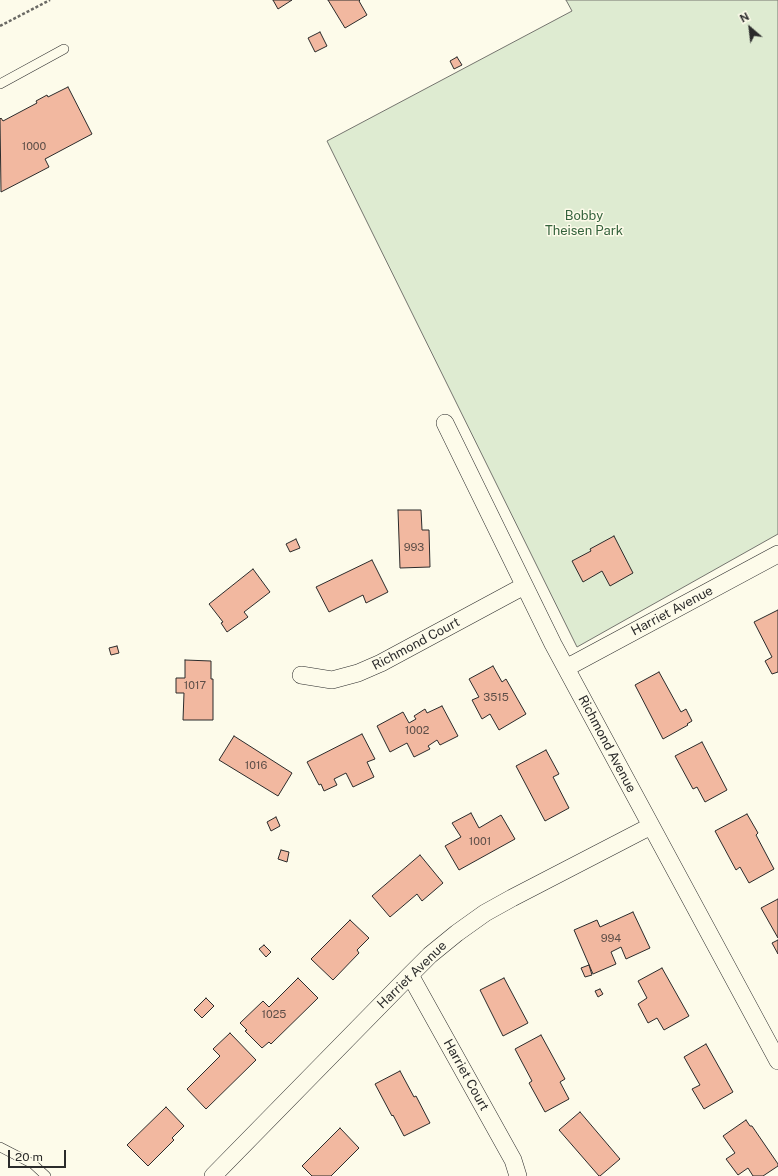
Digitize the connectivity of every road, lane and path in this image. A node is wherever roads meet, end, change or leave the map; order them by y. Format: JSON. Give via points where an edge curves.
{"nodes":[{"id":1,"x":50,"y":0,"type":"edge"},
{"id":2,"x":0,"y":26,"type":"edge"},
{"id":3,"x":64,"y":49,"type":"dead end"},
{"id":4,"x":0,"y":84,"type":"edge"},
{"id":5,"x":445,"y":423,"type":"dead end"},
{"id":6,"x":778,"y":554,"type":"edge"},
{"id":7,"x":524,"y":586,"type":"junction"},
{"id":8,"x":566,"y":668,"type":"junction"},
{"id":9,"x":301,"y":675,"type":"dead end"},
{"id":10,"x":651,"y":826,"type":"junction"},
{"id":11,"x":410,"y":975,"type":"junction"},
{"id":12,"x":778,"y":1061,"type":"edge"},
{"id":13,"x":0,"y":1147,"type":"edge"},
{"id":14,"x":46,"y":1176,"type":"edge"},
{"id":15,"x":213,"y":1176,"type":"edge"},
{"id":16,"x":518,"y":1176,"type":"edge"}],
"edges":[{"from":1,"to":2,"type":"path"},
{"from":3,"to":4,"type":"lane"},
{"from":5,"to":7,"type":"street","name":"Richmond Avenue"},
{"from":6,"to":8,"type":"street","name":"Harriet Avenue"},
{"from":7,"to":8,"type":"street","name":"Richmond Avenue"},
{"from":7,"to":9,"type":"street","name":"Richmond Court","via":[[358,673],[332,680]]},
{"from":8,"to":10,"type":"street","name":"Richmond Avenue"},
{"from":10,"to":11,"type":"street","name":"Harriet Avenue","via":[[485,913],[430,955]]},
{"from":10,"to":12,"type":"street","name":"Richmond Avenue"},
{"from":11,"to":15,"type":"street","name":"Harriet Avenue"},
{"from":11,"to":16,"type":"street","name":"Harriet Court","via":[[513,1160]]},
{"from":13,"to":14,"type":"lane","via":[[33,1164]]}]}
